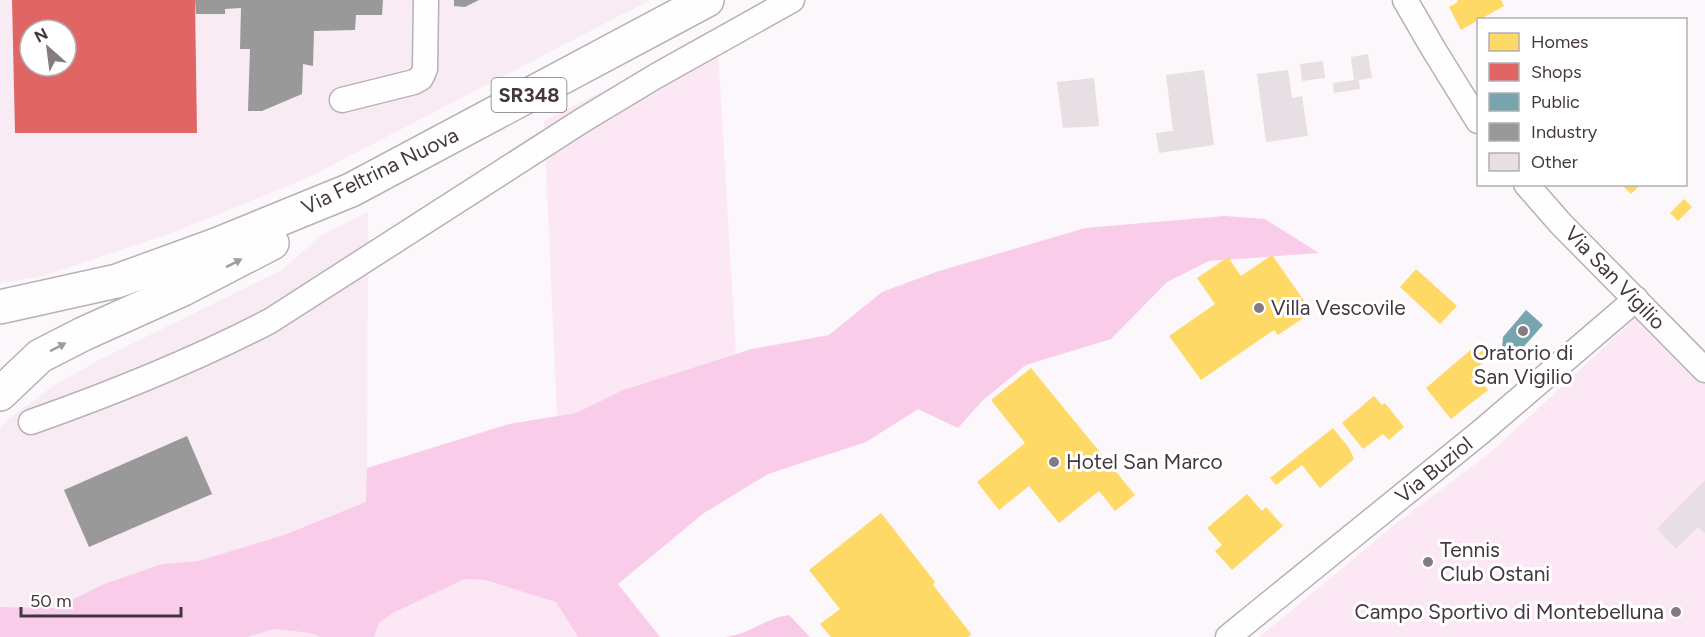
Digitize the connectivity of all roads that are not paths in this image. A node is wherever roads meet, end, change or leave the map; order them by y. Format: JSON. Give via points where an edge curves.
{"nodes":[{"id":1,"x":426,"y":0,"type":"edge"},
{"id":2,"x":707,"y":0,"type":"edge"},
{"id":3,"x":792,"y":0,"type":"edge"},
{"id":4,"x":1405,"y":0,"type":"edge"},
{"id":5,"x":342,"y":100,"type":"dead end"},
{"id":6,"x":1477,"y":119,"type":"edge"},
{"id":7,"x":1528,"y":186,"type":"edge"},
{"id":8,"x":351,"y":190,"type":"junction"},
{"id":9,"x":1636,"y":299,"type":"junction"},
{"id":10,"x":12,"y":305,"type":"edge"},
{"id":11,"x":1705,"y":370,"type":"edge"},
{"id":12,"x":6,"y":388,"type":"edge"},
{"id":13,"x":32,"y":422,"type":"dead end"},
{"id":14,"x":1228,"y":637,"type":"edge"}],
"edges":[{"from":1,"to":5,"type":"street","via":[[425,69],[421,78]]},
{"from":2,"to":8,"type":"main road","name":"Via Feltrina Nuova","number":"SR348"},
{"from":3,"to":13,"type":"street","via":[[583,120],[270,321],[219,348]]},
{"from":4,"to":6,"type":"street"},
{"from":7,"to":9,"type":"street","name":"Via San Vigilio"},
{"from":8,"to":10,"type":"main road","name":"Via Feltrina Nuova","number":"SR348","via":[[117,281]]},
{"from":12,"to":8,"type":"main road","one_way":true,"via":[[40,356],[268,246]]},
{"from":9,"to":11,"type":"street","name":"Via San Vigilio"},
{"from":9,"to":14,"type":"street","name":"Via Buziol","via":[[1482,431]]}]}
